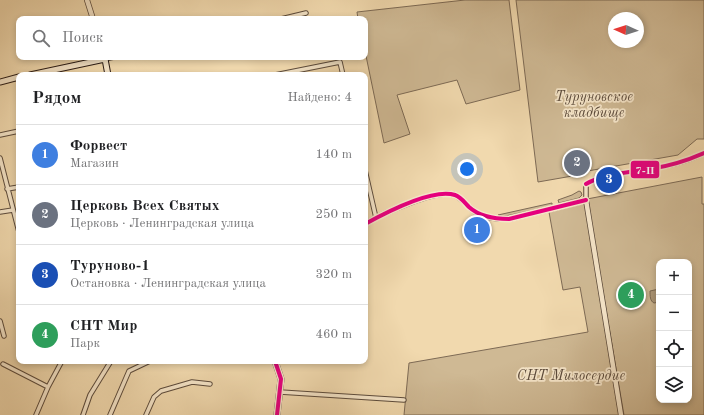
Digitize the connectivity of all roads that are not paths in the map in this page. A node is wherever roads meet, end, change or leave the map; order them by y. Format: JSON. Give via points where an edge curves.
{"nodes":[{"id":1,"x":87,"y":0,"type":"edge"},
{"id":2,"x":306,"y":13,"type":"dead end"},
{"id":3,"x":92,"y":16,"type":"edge"},
{"id":4,"x":294,"y":16,"type":"edge"},
{"id":5,"x":95,"y":60,"type":"edge"},
{"id":6,"x":104,"y":60,"type":"edge"},
{"id":7,"x":43,"y":72,"type":"edge"},
{"id":8,"x":107,"y":72,"type":"edge"},
{"id":9,"x":290,"y":72,"type":"edge"},
{"id":10,"x":342,"y":72,"type":"edge"},
{"id":11,"x":16,"y":79,"type":"edge"},
{"id":12,"x":0,"y":82,"type":"edge"},
{"id":13,"x":16,"y":132,"type":"edge"},
{"id":14,"x":0,"y":135,"type":"edge"},
{"id":15,"x":704,"y":153,"type":"edge"},
{"id":16,"x":0,"y":158,"type":"edge"},
{"id":17,"x":368,"y":183,"type":"edge"},
{"id":18,"x":16,"y":188,"type":"edge"},
{"id":19,"x":7,"y":189,"type":"junction"},
{"id":20,"x":586,"y":200,"type":"junction"},
{"id":21,"x":13,"y":210,"type":"junction"},
{"id":22,"x":0,"y":212,"type":"edge"},
{"id":23,"x":376,"y":218,"type":"junction"},
{"id":24,"x":16,"y":221,"type":"edge"},
{"id":25,"x":368,"y":222,"type":"edge"},
{"id":26,"x":0,"y":321,"type":"edge"},
{"id":27,"x":4,"y":336,"type":"dead end"},
{"id":28,"x":4,"y":364,"type":"dead end"},
{"id":29,"x":60,"y":364,"type":"edge"},
{"id":30,"x":109,"y":364,"type":"edge"},
{"id":31,"x":144,"y":364,"type":"edge"},
{"id":32,"x":276,"y":364,"type":"edge"},
{"id":33,"x":210,"y":384,"type":"dead end"},
{"id":34,"x":48,"y":387,"type":"junction"},
{"id":35,"x":280,"y":392,"type":"junction"},
{"id":36,"x":404,"y":400,"type":"dead end"},
{"id":37,"x":277,"y":414,"type":"edge"},
{"id":38,"x":36,"y":415,"type":"edge"},
{"id":39,"x":83,"y":415,"type":"edge"},
{"id":40,"x":110,"y":415,"type":"edge"},
{"id":41,"x":146,"y":415,"type":"edge"},
{"id":42,"x":621,"y":415,"type":"edge"}],
"edges":[{"from":1,"to":3,"type":"street"},
{"from":2,"to":4,"type":"street"},
{"from":5,"to":7,"type":"main road"},
{"from":6,"to":8,"type":"main road"},
{"from":9,"to":10,"type":"street","via":[[340,62]]},
{"from":11,"to":12,"type":"main road"},
{"from":13,"to":14,"type":"street"},
{"from":15,"to":20,"type":"street","via":[[676,165],[591,180],[586,184]]},
{"from":16,"to":19,"type":"street"},
{"from":17,"to":23,"type":"street"},
{"from":18,"to":19,"type":"street"},
{"from":19,"to":21,"type":"street"},
{"from":20,"to":23,"type":"street","via":[[509,219],[499,219],[482,216],[455,195],[445,194],[408,204]]},
{"from":20,"to":42,"type":"street"},
{"from":21,"to":22,"type":"street"},
{"from":21,"to":24,"type":"street"},
{"from":23,"to":25,"type":"street"},
{"from":26,"to":27,"type":"street"},
{"from":28,"to":34,"type":"street"},
{"from":29,"to":34,"type":"street"},
{"from":30,"to":39,"type":"street","via":[[90,395]]},
{"from":31,"to":40,"type":"street","via":[[129,371]]},
{"from":32,"to":35,"type":"main road","via":[[280,376]]},
{"from":33,"to":41,"type":"street","via":[[192,382],[161,391],[154,397]]},
{"from":34,"to":38,"type":"street"},
{"from":35,"to":36,"type":"street"},
{"from":35,"to":37,"type":"main road"}]}
